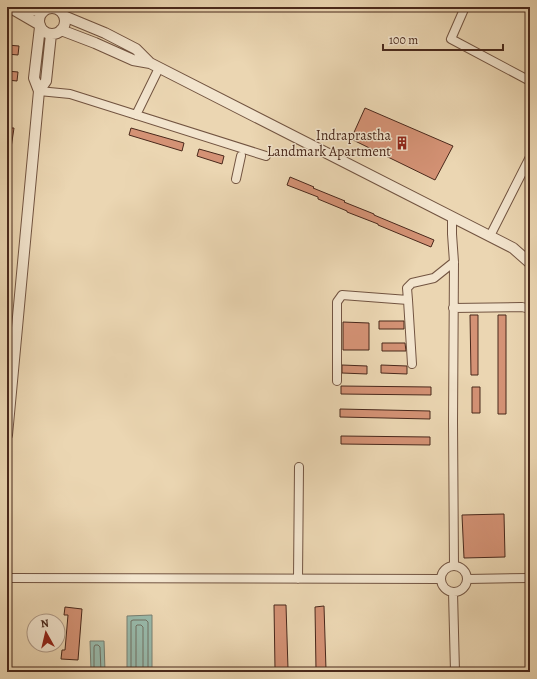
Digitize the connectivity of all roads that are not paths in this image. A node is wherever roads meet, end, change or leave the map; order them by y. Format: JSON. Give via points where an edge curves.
{"nodes":[{"id":1,"x":9,"y":7,"type":"edge"},
{"id":2,"x":18,"y":7,"type":"edge"},
{"id":3,"x":465,"y":7,"type":"edge"},
{"id":4,"x":47,"y":9,"type":"edge"},
{"id":5,"x":64,"y":12,"type":"edge"},
{"id":6,"x":40,"y":26,"type":"junction"},
{"id":7,"x":56,"y":32,"type":"junction"},
{"id":8,"x":150,"y":63,"type":"junction"},
{"id":9,"x":159,"y":68,"type":"junction"},
{"id":10,"x":530,"y":81,"type":"edge"},
{"id":11,"x":39,"y":91,"type":"junction"},
{"id":12,"x":136,"y":115,"type":"junction"},
{"id":13,"x":241,"y":156,"type":"dead end"},
{"id":14,"x":266,"y":156,"type":"dead end"},
{"id":15,"x":530,"y":157,"type":"edge"},
{"id":16,"x":236,"y":179,"type":"dead end"},
{"id":17,"x":452,"y":217,"type":"junction"},
{"id":18,"x":490,"y":236,"type":"junction"},
{"id":19,"x":454,"y":262,"type":"junction"},
{"id":20,"x":530,"y":263,"type":"edge"},
{"id":21,"x":408,"y":300,"type":"junction"},
{"id":22,"x":453,"y":308,"type":"junction"},
{"id":23,"x":530,"y":309,"type":"edge"},
{"id":24,"x":412,"y":364,"type":"dead end"},
{"id":25,"x":337,"y":381,"type":"dead end"},
{"id":26,"x":9,"y":390,"type":"edge"},
{"id":27,"x":7,"y":435,"type":"edge"},
{"id":28,"x":299,"y":467,"type":"dead end"},
{"id":29,"x":454,"y":566,"type":"junction"},
{"id":30,"x":7,"y":578,"type":"edge"},
{"id":31,"x":530,"y":578,"type":"edge"},
{"id":32,"x":298,"y":579,"type":"junction"},
{"id":33,"x":441,"y":579,"type":"junction"},
{"id":34,"x":467,"y":579,"type":"junction"},
{"id":35,"x":453,"y":592,"type":"junction"},
{"id":36,"x":455,"y":672,"type":"edge"}],
"edges":[{"from":1,"to":6,"type":"street"},
{"from":2,"to":4,"type":"street"},
{"from":3,"to":10,"type":"street","via":[[451,39]]},
{"from":4,"to":5,"type":"street","via":[[54,8]]},
{"from":4,"to":6,"type":"street","via":[[39,18]]},
{"from":5,"to":7,"type":"street","via":[[64,25]]},
{"from":5,"to":8,"type":"street","via":[[136,49]]},
{"from":6,"to":7,"type":"street","via":[[45,32]]},
{"from":6,"to":11,"type":"street","via":[[34,78]]},
{"from":7,"to":8,"type":"street","via":[[95,43],[133,60]]},
{"from":7,"to":11,"type":"street","via":[[46,81]]},
{"from":8,"to":9,"type":"street"},
{"from":9,"to":12,"type":"street"},
{"from":9,"to":17,"type":"street"},
{"from":11,"to":12,"type":"street","via":[[70,94]]},
{"from":11,"to":26,"type":"street"},
{"from":12,"to":14,"type":"street"},
{"from":13,"to":16,"type":"street"},
{"from":15,"to":18,"type":"street"},
{"from":17,"to":18,"type":"street"},
{"from":17,"to":19,"type":"street"},
{"from":18,"to":20,"type":"street","via":[[513,248]]},
{"from":19,"to":21,"type":"street","via":[[434,278],[412,283],[407,288]]},
{"from":19,"to":22,"type":"street"},
{"from":21,"to":24,"type":"street"},
{"from":21,"to":25,"type":"street","via":[[342,295],[337,302]]},
{"from":22,"to":23,"type":"street"},
{"from":22,"to":29,"type":"street"},
{"from":26,"to":27,"type":"street"},
{"from":28,"to":32,"type":"street"},
{"from":29,"to":33,"type":"street","via":[[445,570]]},
{"from":29,"to":34,"type":"street","via":[[463,570]]},
{"from":30,"to":32,"type":"street"},
{"from":31,"to":34,"type":"street"},
{"from":32,"to":33,"type":"street"},
{"from":33,"to":35,"type":"street","via":[[444,588]]},
{"from":34,"to":35,"type":"street","via":[[463,588]]},
{"from":35,"to":36,"type":"street"}]}
